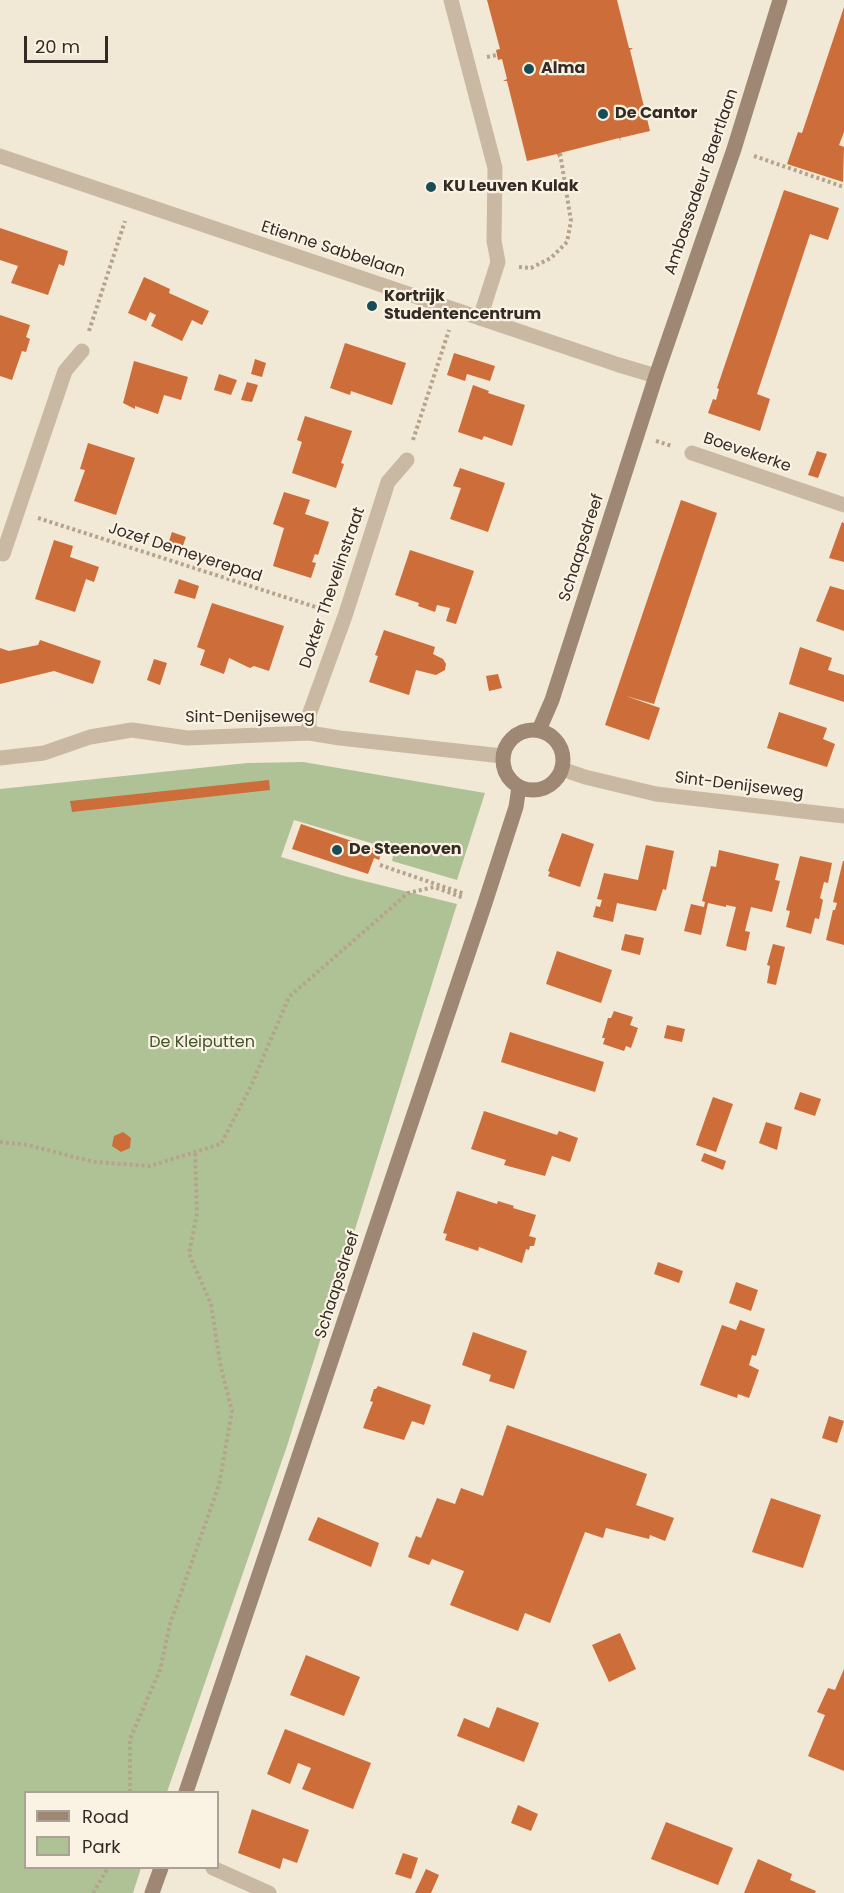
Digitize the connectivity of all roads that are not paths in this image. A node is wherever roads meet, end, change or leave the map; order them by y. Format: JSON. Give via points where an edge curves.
{"nodes":[{"id":1,"x":451,"y":0,"type":"edge"},
{"id":2,"x":780,"y":0,"type":"edge"},
{"id":3,"x":0,"y":156,"type":"edge"},
{"id":4,"x":480,"y":318,"type":"junction"},
{"id":5,"x":82,"y":351,"type":"road end"},
{"id":6,"x":656,"y":376,"type":"junction"},
{"id":7,"x":692,"y":453,"type":"road end"},
{"id":8,"x":406,"y":460,"type":"road end"},
{"id":9,"x":844,"y":505,"type":"edge"},
{"id":10,"x":0,"y":554,"type":"edge"},
{"id":11,"x":539,"y":730,"type":"junction"},
{"id":12,"x":309,"y":733,"type":"junction"},
{"id":13,"x":502,"y":756,"type":"junction"},
{"id":14,"x":0,"y":758,"type":"edge"},
{"id":15,"x":562,"y":769,"type":"junction"},
{"id":16,"x":519,"y":787,"type":"junction"},
{"id":17,"x":844,"y":816,"type":"edge"},
{"id":18,"x":186,"y":1791,"type":"edge"},
{"id":19,"x":161,"y":1869,"type":"edge"},
{"id":20,"x":215,"y":1869,"type":"edge"},
{"id":21,"x":152,"y":1893,"type":"edge"},
{"id":22,"x":269,"y":1893,"type":"edge"}],
"edges":[{"from":1,"to":4,"type":"street","via":[[495,168],[494,241],[498,262]]},
{"from":2,"to":6,"type":"street","name":"Ambassadeur Baertlaan"},
{"from":3,"to":4,"type":"street","name":"Etienne Sabbelaan"},
{"from":4,"to":6,"type":"street","name":"Etienne Sabbelaan"},
{"from":5,"to":10,"type":"street","via":[[65,371]]},
{"from":6,"to":11,"type":"street","name":"Schaapsdreef"},
{"from":7,"to":9,"type":"street","name":"Boevekerke"},
{"from":8,"to":12,"type":"street","name":"Dokter Thevelinstraat","via":[[388,482],[309,715]]},
{"from":11,"to":13,"type":"street","via":[[527,730],[513,737]]},
{"from":11,"to":15,"type":"street","via":[[560,746]]},
{"from":12,"to":13,"type":"street","name":"Sint-Denijseweg"},
{"from":12,"to":14,"type":"street","name":"Sint-Denijseweg","via":[[188,738],[132,730],[90,737],[44,753]]},
{"from":13,"to":16,"type":"street","via":[[507,776]]},
{"from":15,"to":16,"type":"street","via":[[544,788]]},
{"from":15,"to":17,"type":"street","name":"Sint-Denijseweg","via":[[656,794]]},
{"from":16,"to":18,"type":"street","name":"Schaapsdreef","via":[[485,903]]},
{"from":19,"to":21,"type":"street"},
{"from":20,"to":22,"type":"street"}]}
